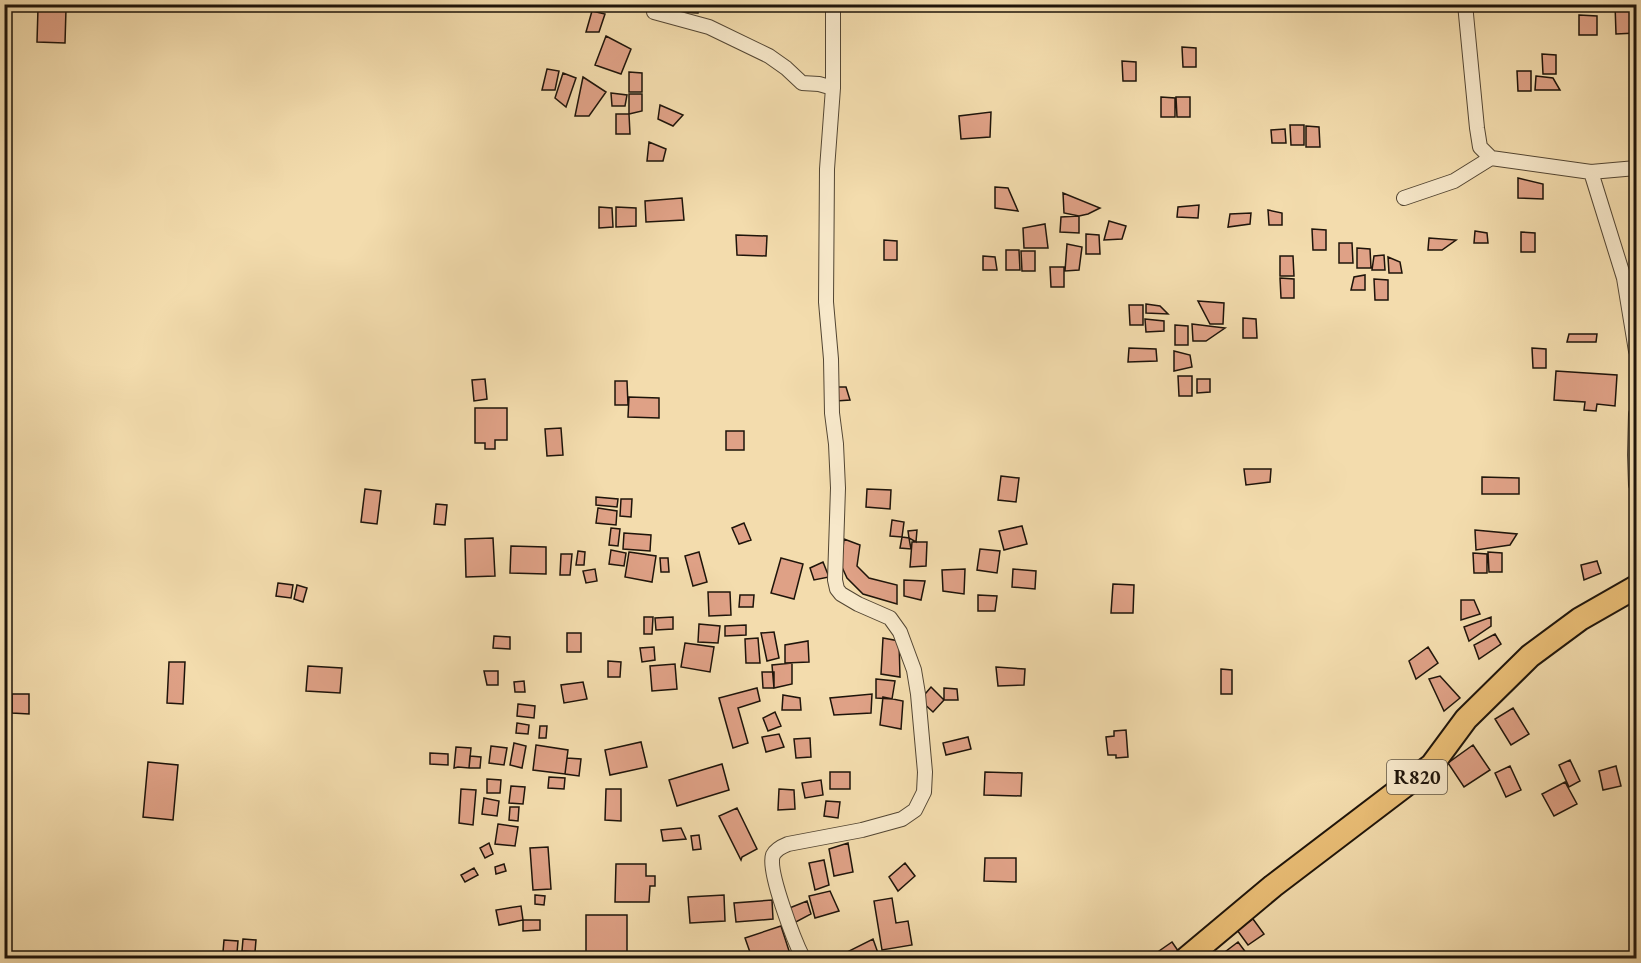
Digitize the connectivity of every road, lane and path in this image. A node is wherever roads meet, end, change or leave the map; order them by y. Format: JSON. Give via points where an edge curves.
{"nodes":[{"id":1,"x":833,"y":4,"type":"edge"},
{"id":2,"x":1465,"y":4,"type":"edge"},
{"id":3,"x":654,"y":12,"type":"dead end"},
{"id":4,"x":833,"y":88,"type":"junction"},
{"id":5,"x":1491,"y":158,"type":"junction"},
{"id":6,"x":1636,"y":168,"type":"edge"},
{"id":7,"x":1591,"y":172,"type":"junction"},
{"id":8,"x":1404,"y":198,"type":"dead end"},
{"id":9,"x":1636,"y":351,"type":"edge"},
{"id":10,"x":1636,"y":414,"type":"edge"},
{"id":11,"x":1636,"y":485,"type":"edge"},
{"id":12,"x":1636,"y":587,"type":"edge"},
{"id":13,"x":803,"y":958,"type":"edge"},
{"id":14,"x":1187,"y":958,"type":"edge"}],
"edges":[{"from":1,"to":4,"type":"street"},
{"from":2,"to":5,"type":"street","via":[[1478,138],[1480,147]]},
{"from":3,"to":4,"type":"street","via":[[709,27],[769,56],[802,83]]},
{"from":4,"to":13,"type":"street","via":[[827,169],[826,302],[838,488],[835,580],[841,594],[890,618],[900,632],[917,686],[925,772],[924,792],[915,810],[902,819],[788,844],[774,854],[772,863],[787,923]]},
{"from":5,"to":7,"type":"street"},
{"from":5,"to":8,"type":"street","via":[[1454,180]]},
{"from":6,"to":7,"type":"street"},
{"from":7,"to":9,"type":"street","via":[[1624,278]]},
{"from":10,"to":11,"type":"street"},
{"from":12,"to":14,"type":"main road","number":"R820","via":[[1580,619],[1530,656],[1466,719],[1432,765],[1273,886]]}]}
